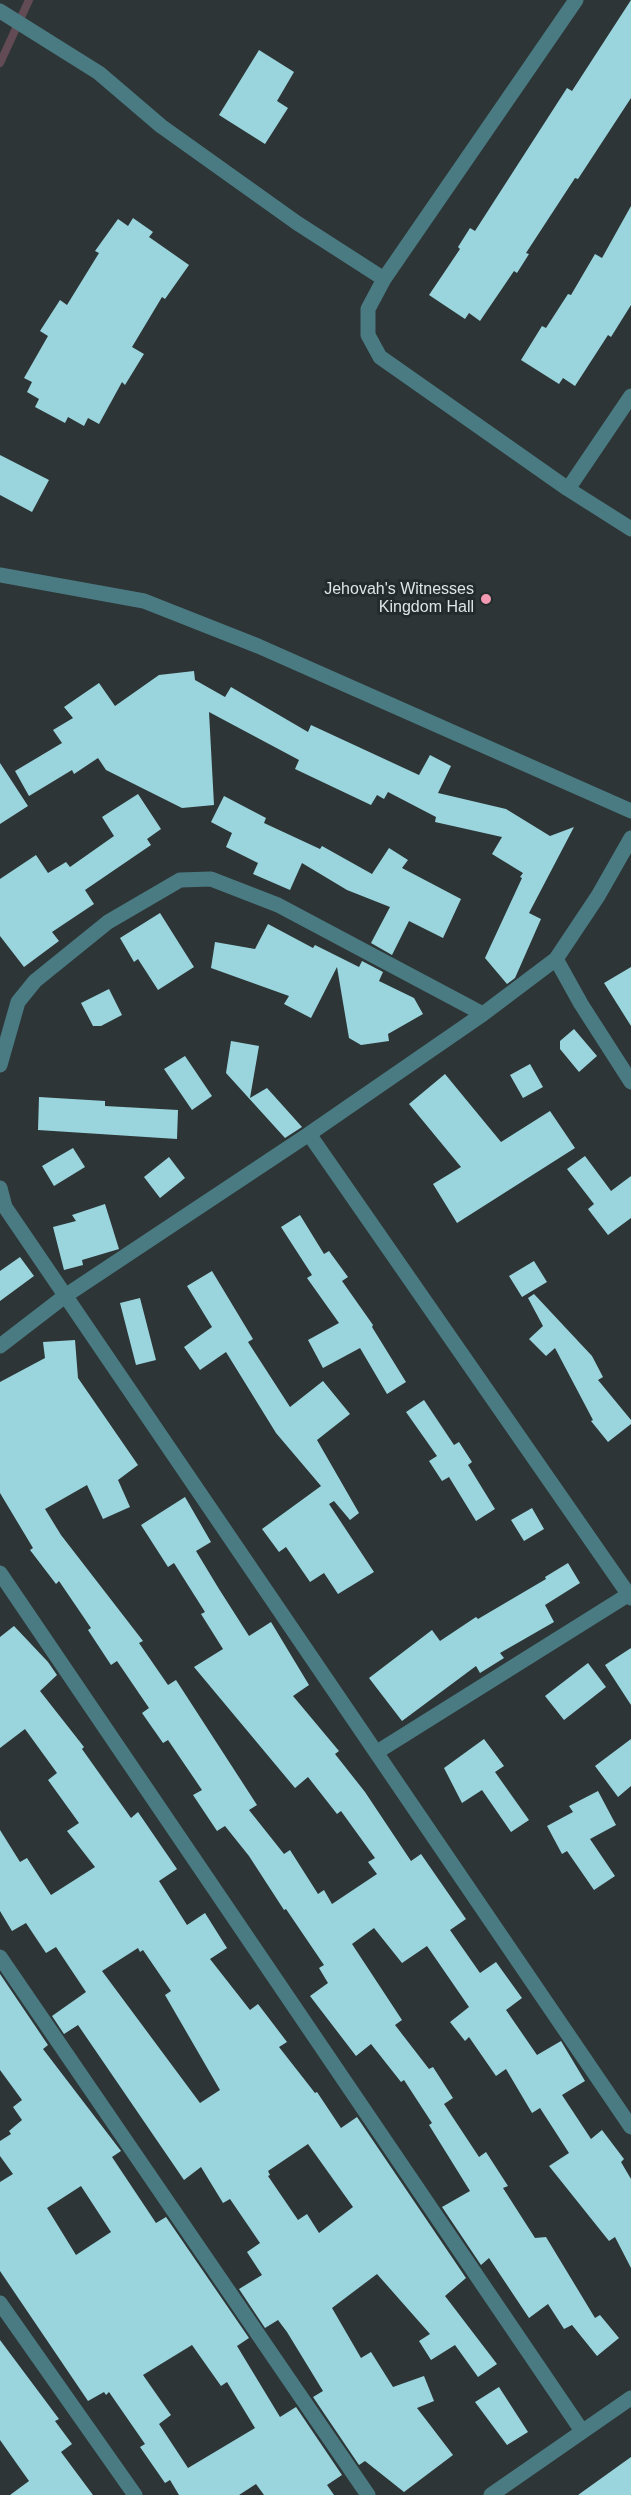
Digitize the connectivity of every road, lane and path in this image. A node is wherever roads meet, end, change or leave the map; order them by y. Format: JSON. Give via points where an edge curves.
{"nodes":[{"id":1,"x":576,"y":0,"type":"edge"},
{"id":2,"x":0,"y":11,"type":"edge"},
{"id":3,"x":384,"y":279,"type":"junction"},
{"id":4,"x":631,"y":396,"type":"edge"},
{"id":5,"x":568,"y":489,"type":"junction"},
{"id":6,"x":631,"y":529,"type":"edge"},
{"id":7,"x":0,"y":575,"type":"edge"},
{"id":8,"x":631,"y":811,"type":"edge"},
{"id":9,"x":631,"y":838,"type":"edge"},
{"id":10,"x":556,"y":959,"type":"junction"},
{"id":11,"x":483,"y":1014,"type":"junction"},
{"id":12,"x":0,"y":1065,"type":"edge"},
{"id":13,"x":631,"y":1082,"type":"edge"},
{"id":14,"x":309,"y":1134,"type":"junction"},
{"id":15,"x":0,"y":1188,"type":"edge"},
{"id":16,"x":65,"y":1296,"type":"junction"},
{"id":17,"x":0,"y":1346,"type":"edge"},
{"id":18,"x":0,"y":1573,"type":"edge"},
{"id":19,"x":630,"y":1595,"type":"edge"},
{"id":20,"x":377,"y":1752,"type":"junction"},
{"id":21,"x":0,"y":1958,"type":"edge"},
{"id":22,"x":631,"y":2127,"type":"edge"},
{"id":23,"x":0,"y":2303,"type":"edge"},
{"id":24,"x":631,"y":2398,"type":"edge"},
{"id":25,"x":582,"y":2431,"type":"junction"},
{"id":26,"x":135,"y":2495,"type":"edge"},
{"id":27,"x":368,"y":2495,"type":"edge"},
{"id":28,"x":491,"y":2495,"type":"edge"}],
"edges":[{"from":1,"to":3,"type":"street"},
{"from":2,"to":3,"type":"street","via":[[99,73],[161,126],[297,224]]},
{"from":3,"to":5,"type":"street","via":[[368,309],[368,334],[380,357]]},
{"from":4,"to":5,"type":"street"},
{"from":5,"to":6,"type":"street"},
{"from":7,"to":8,"type":"street","via":[[144,601],[258,646]]},
{"from":9,"to":10,"type":"street"},
{"from":10,"to":11,"type":"street"},
{"from":10,"to":13,"type":"street"},
{"from":11,"to":12,"type":"street","via":[[278,905],[211,879],[180,880],[108,922],[35,981],[18,1002]]},
{"from":11,"to":14,"type":"street"},
{"from":14,"to":16,"type":"street"},
{"from":14,"to":19,"type":"street"},
{"from":15,"to":16,"type":"street","via":[[5,1207]]},
{"from":16,"to":17,"type":"street"},
{"from":16,"to":20,"type":"street"},
{"from":18,"to":25,"type":"street"},
{"from":19,"to":20,"type":"street"},
{"from":20,"to":22,"type":"street"},
{"from":21,"to":27,"type":"street"},
{"from":23,"to":26,"type":"street"},
{"from":24,"to":25,"type":"street"},
{"from":25,"to":28,"type":"street"}]}
